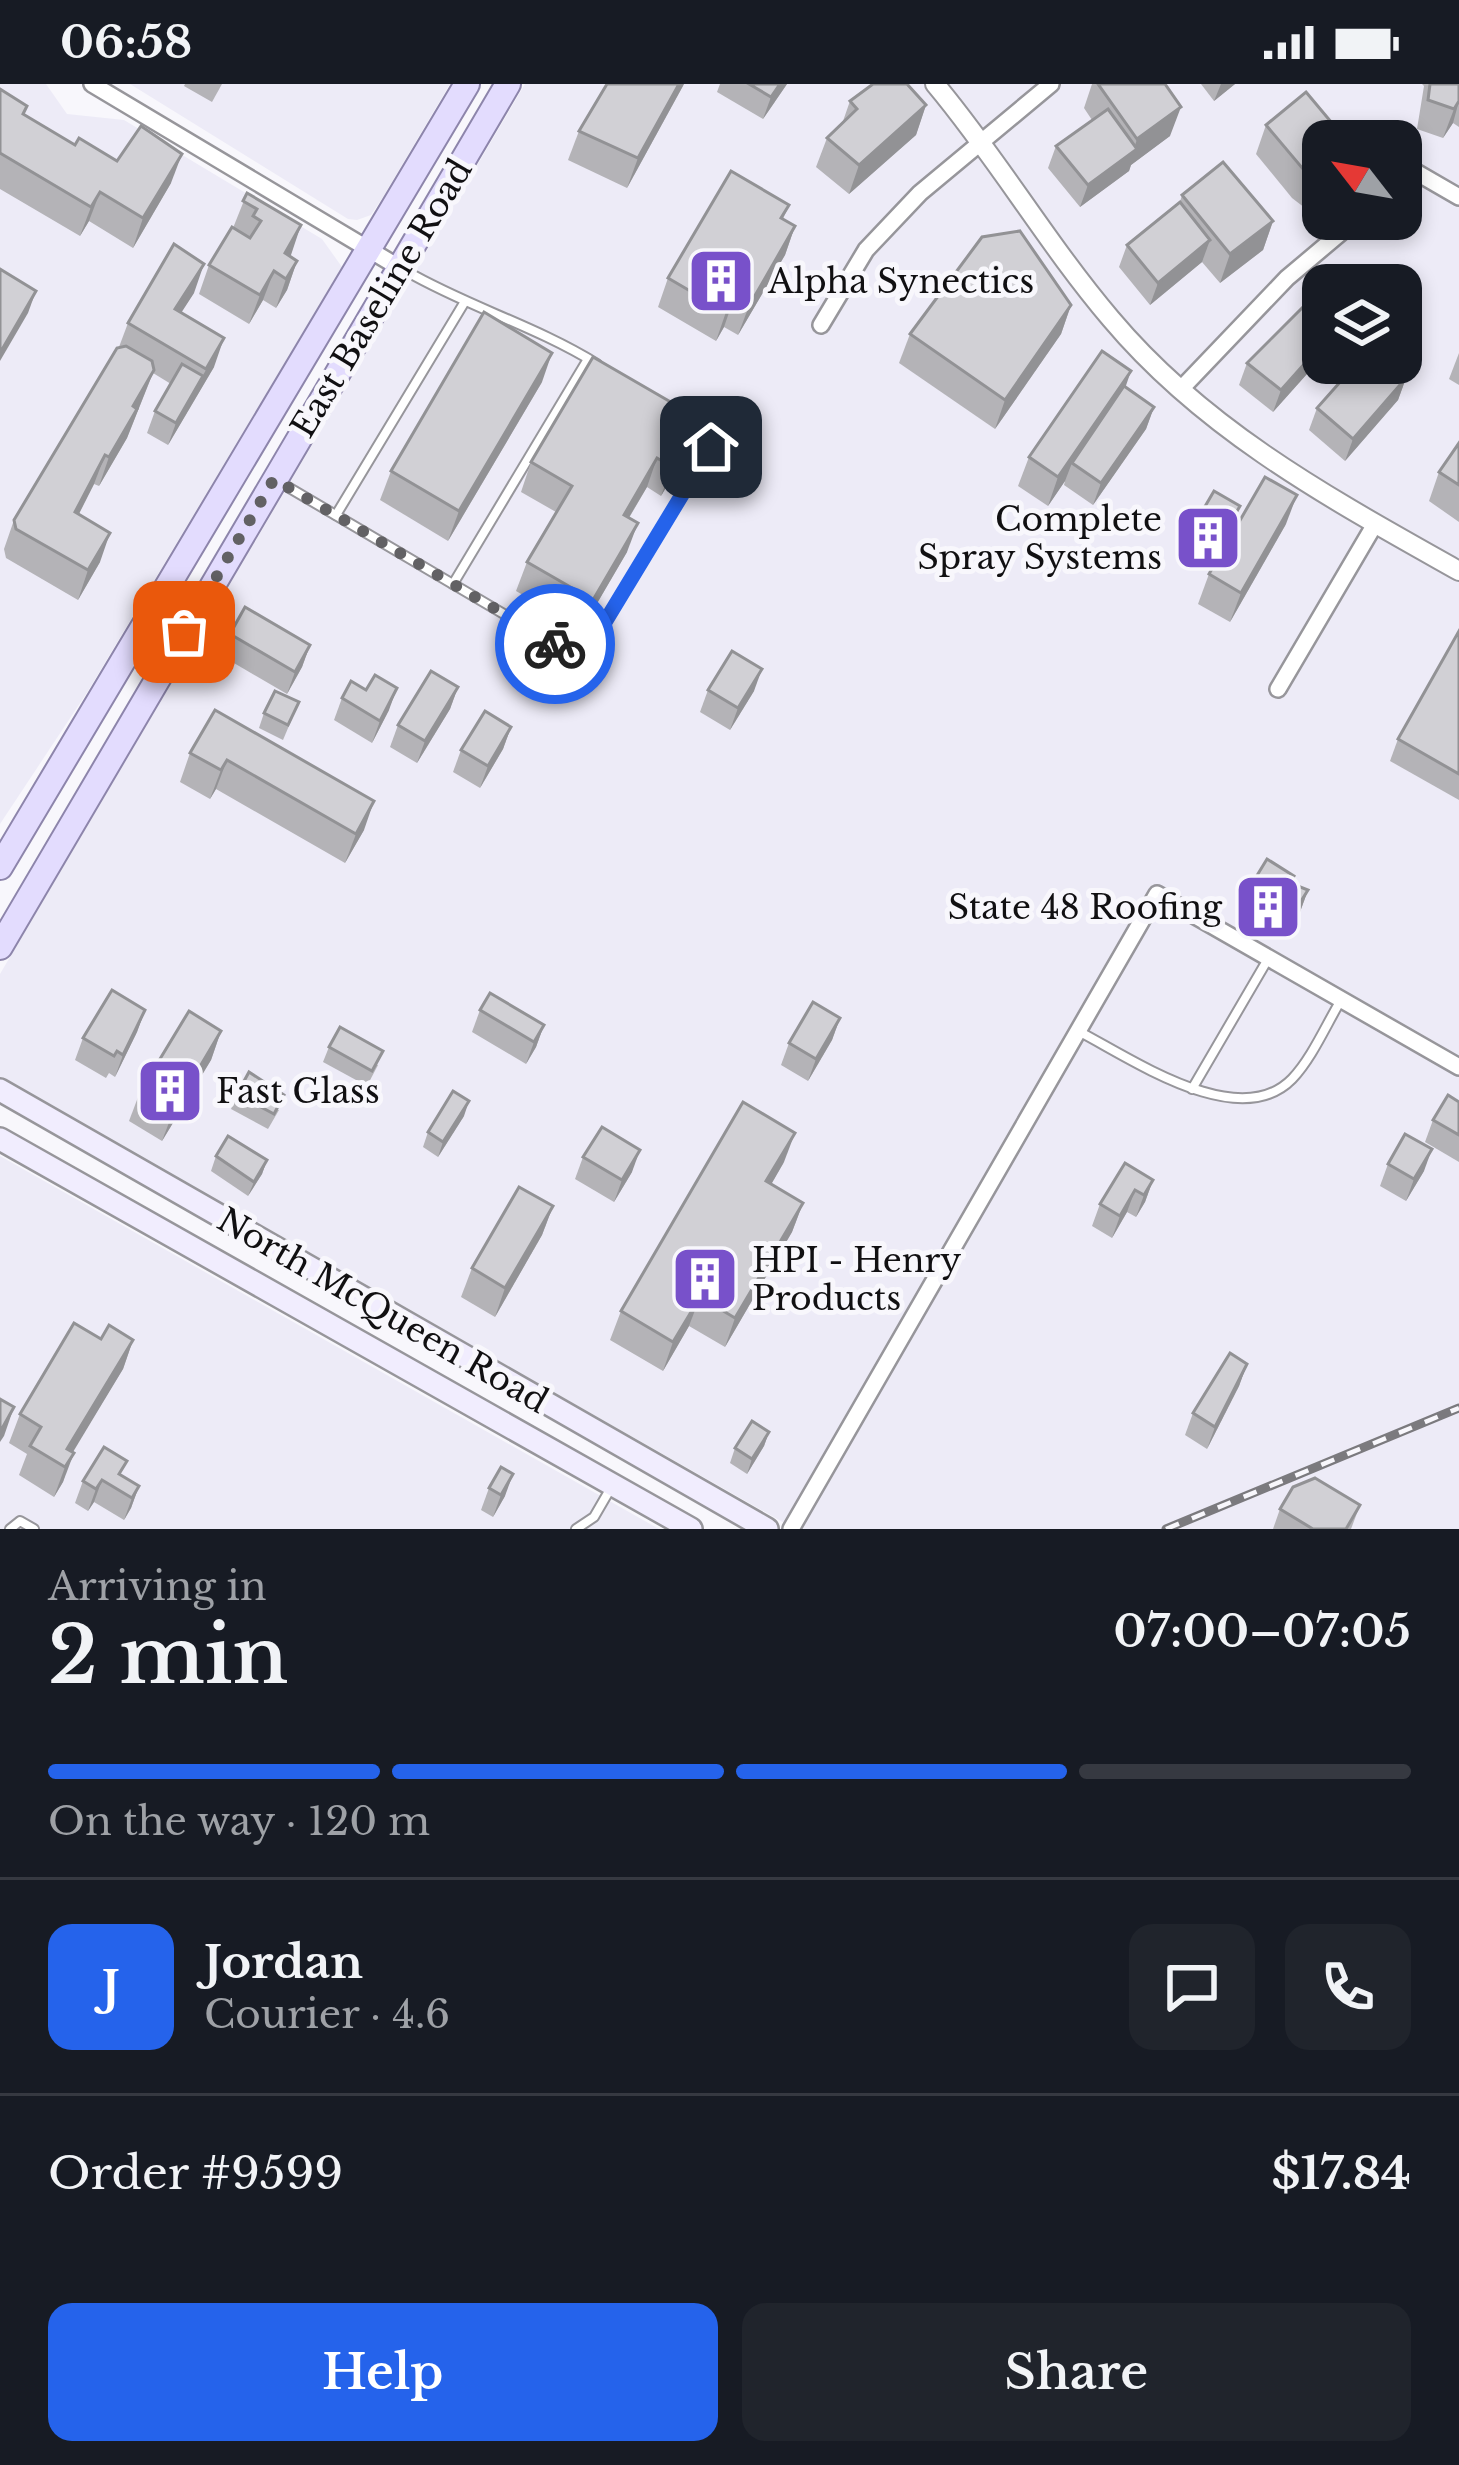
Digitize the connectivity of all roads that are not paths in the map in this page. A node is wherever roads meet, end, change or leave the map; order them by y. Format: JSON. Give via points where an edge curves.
{"nodes":[{"id":1,"x":92,"y":84,"type":"edge"},
{"id":2,"x":467,"y":84,"type":"edge"},
{"id":3,"x":508,"y":84,"type":"edge"},
{"id":4,"x":934,"y":84,"type":"edge"},
{"id":5,"x":1051,"y":84,"type":"edge"},
{"id":6,"x":981,"y":140,"type":"junction"},
{"id":7,"x":1422,"y":182,"type":"edge"},
{"id":8,"x":1459,"y":197,"type":"edge"},
{"id":9,"x":1332,"y":240,"type":"edge"},
{"id":10,"x":369,"y":249,"type":"junction"},
{"id":11,"x":400,"y":268,"type":"junction"},
{"id":12,"x":464,"y":303,"type":"junction"},
{"id":13,"x":821,"y":325,"type":"dead end"},
{"id":14,"x":588,"y":358,"type":"junction"},
{"id":15,"x":606,"y":370,"type":"edge"},
{"id":16,"x":1180,"y":391,"type":"junction"},
{"id":17,"x":680,"y":415,"type":"edge"},
{"id":18,"x":274,"y":479,"type":"junction"},
{"id":19,"x":336,"y":515,"type":"junction"},
{"id":20,"x":1376,"y":524,"type":"junction"},
{"id":21,"x":1459,"y":571,"type":"edge"},
{"id":22,"x":453,"y":584,"type":"junction"},
{"id":23,"x":137,"y":640,"type":"junction"},
{"id":24,"x":167,"y":659,"type":"junction"},
{"id":25,"x":1278,"y":689,"type":"dead end"},
{"id":26,"x":0,"y":867,"type":"edge"},
{"id":27,"x":0,"y":947,"type":"edge"},
{"id":28,"x":1268,"y":959,"type":"junction"},
{"id":29,"x":1341,"y":1000,"type":"junction"},
{"id":30,"x":1078,"y":1032,"type":"junction"},
{"id":31,"x":1459,"y":1067,"type":"edge"},
{"id":32,"x":1192,"y":1089,"type":"junction"},
{"id":33,"x":0,"y":1090,"type":"edge"},
{"id":34,"x":0,"y":1139,"type":"edge"},
{"id":35,"x":297,"y":1260,"type":"junction"},
{"id":36,"x":278,"y":1295,"type":"junction"},
{"id":37,"x":613,"y":1484,"type":"junction"},
{"id":38,"x":594,"y":1516,"type":"junction"},
{"id":39,"x":10,"y":1529,"type":"edge"},
{"id":40,"x":34,"y":1529,"type":"edge"},
{"id":41,"x":576,"y":1529,"type":"edge"},
{"id":42,"x":596,"y":1529,"type":"edge"},
{"id":43,"x":691,"y":1529,"type":"edge"},
{"id":44,"x":766,"y":1529,"type":"edge"},
{"id":45,"x":791,"y":1529,"type":"edge"}],
"edges":[{"from":1,"to":10,"type":"street"},
{"from":2,"to":10,"type":"main road","name":"East Baseline Road"},
{"from":3,"to":11,"type":"main road","name":"East Baseline Road"},
{"from":4,"to":6,"type":"street"},
{"from":5,"to":6,"type":"street"},
{"from":6,"to":13,"type":"street","via":[[866,250]]},
{"from":6,"to":16,"type":"street","via":[[1111,319]]},
{"from":7,"to":8,"type":"street"},
{"from":9,"to":16,"type":"street"},
{"from":10,"to":11,"type":"street"},
{"from":10,"to":23,"type":"main road","name":"East Baseline Road"},
{"from":11,"to":12,"type":"lane"},
{"from":11,"to":18,"type":"main road","name":"East Baseline Road"},
{"from":12,"to":14,"type":"lane","via":[[534,327]]},
{"from":12,"to":19,"type":"lane"},
{"from":14,"to":15,"type":"lane"},
{"from":14,"to":22,"type":"lane"},
{"from":16,"to":20,"type":"street","via":[[1297,478]]},
{"from":17,"to":22,"type":"lane","via":[[717,437],[582,660]]},
{"from":18,"to":19,"type":"lane"},
{"from":18,"to":24,"type":"main road","name":"East Baseline Road"},
{"from":19,"to":22,"type":"lane"},
{"from":20,"to":21,"type":"street"},
{"from":20,"to":25,"type":"street"},
{"from":23,"to":24,"type":"main road"},
{"from":23,"to":26,"type":"main road","name":"East Baseline Road"},
{"from":24,"to":27,"type":"main road","name":"East Baseline Road"},
{"from":28,"to":29,"type":"street"},
{"from":28,"to":30,"type":"street","via":[[1157,894]]},
{"from":28,"to":32,"type":"lane"},
{"from":29,"to":31,"type":"street"},
{"from":29,"to":32,"type":"lane","via":[[1292,1078],[1272,1093],[1248,1099]]},
{"from":30,"to":32,"type":"lane"},
{"from":30,"to":45,"type":"street"},
{"from":33,"to":35,"type":"main road","name":"North McQueen Road"},
{"from":34,"to":36,"type":"main road","name":"North McQueen Road"},
{"from":35,"to":36,"type":"main road"},
{"from":35,"to":44,"type":"main road","name":"North McQueen Road"},
{"from":36,"to":37,"type":"main road","name":"North McQueen Road"},
{"from":37,"to":38,"type":"lane"},
{"from":37,"to":43,"type":"main road","name":"North McQueen Road"},
{"from":38,"to":41,"type":"lane"},
{"from":38,"to":42,"type":"lane"},
{"from":39,"to":40,"type":"lane","via":[[20,1521]]}]}
